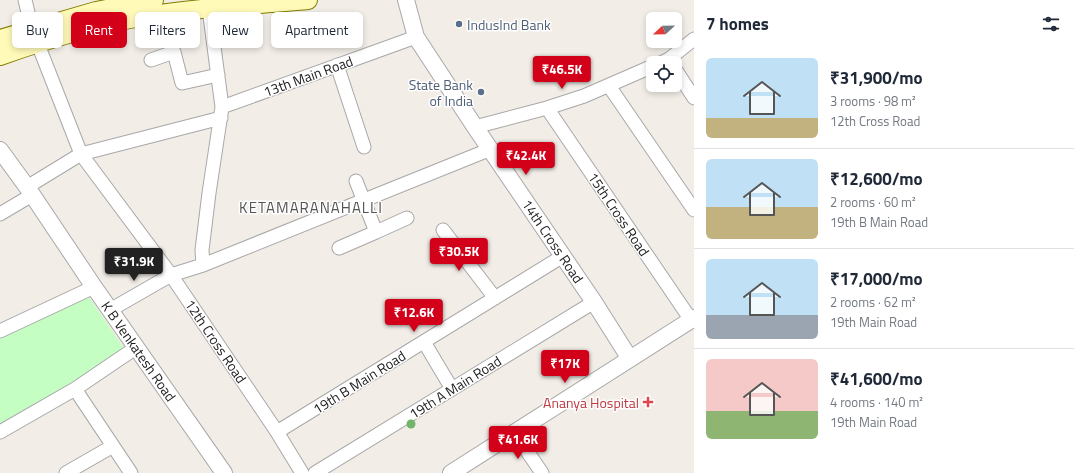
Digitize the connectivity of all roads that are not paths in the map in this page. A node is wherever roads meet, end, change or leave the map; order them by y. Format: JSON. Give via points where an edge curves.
{"nodes":[{"id":1,"x":25,"y":0,"type":"edge"},
{"id":2,"x":308,"y":0,"type":"edge"},
{"id":3,"x":406,"y":0,"type":"edge"},
{"id":4,"x":147,"y":4,"type":"edge"},
{"id":5,"x":208,"y":4,"type":"edge"},
{"id":6,"x":28,"y":12,"type":"edge"},
{"id":7,"x":63,"y":32,"type":"edge"},
{"id":8,"x":416,"y":37,"type":"junction"},
{"id":9,"x":12,"y":38,"type":"edge"},
{"id":10,"x":0,"y":39,"type":"edge"},
{"id":11,"x":694,"y":39,"type":"edge"},
{"id":12,"x":14,"y":48,"type":"edge"},
{"id":13,"x":39,"y":48,"type":"edge"},
{"id":14,"x":0,"y":56,"type":"edge"},
{"id":15,"x":677,"y":56,"type":"edge"},
{"id":16,"x":151,"y":60,"type":"dead end"},
{"id":17,"x":337,"y":65,"type":"junction"},
{"id":18,"x":646,"y":69,"type":"edge"},
{"id":19,"x":218,"y":75,"type":"junction"},
{"id":20,"x":682,"y":82,"type":"edge"},
{"id":21,"x":609,"y":86,"type":"junction"},
{"id":22,"x":694,"y":98,"type":"edge"},
{"id":23,"x":547,"y":108,"type":"junction"},
{"id":24,"x":221,"y":113,"type":"junction"},
{"id":25,"x":476,"y":127,"type":"junction"},
{"id":26,"x":364,"y":147,"type":"dead end"},
{"id":27,"x":491,"y":149,"type":"junction"},
{"id":28,"x":81,"y":154,"type":"junction"},
{"id":29,"x":2,"y":157,"type":"edge"},
{"id":30,"x":356,"y":181,"type":"dead end"},
{"id":31,"x":29,"y":191,"type":"junction"},
{"id":32,"x":364,"y":200,"type":"junction"},
{"id":33,"x":694,"y":210,"type":"edge"},
{"id":34,"x":0,"y":214,"type":"edge"},
{"id":35,"x":408,"y":218,"type":"dead end"},
{"id":36,"x":443,"y":230,"type":"dead end"},
{"id":37,"x":376,"y":232,"type":"junction"},
{"id":38,"x":339,"y":248,"type":"dead end"},
{"id":39,"x":563,"y":256,"type":"junction"},
{"id":40,"x":203,"y":265,"type":"junction"},
{"id":41,"x":171,"y":275,"type":"junction"},
{"id":42,"x":94,"y":286,"type":"junction"},
{"id":43,"x":495,"y":298,"type":"junction"},
{"id":44,"x":594,"y":302,"type":"junction"},
{"id":45,"x":110,"y":310,"type":"junction"},
{"id":46,"x":693,"y":319,"type":"edge"},
{"id":47,"x":0,"y":331,"type":"edge"},
{"id":48,"x":424,"y":342,"type":"junction"},
{"id":49,"x":137,"y":348,"type":"junction"},
{"id":50,"x":630,"y":359,"type":"junction"},
{"id":51,"x":75,"y":389,"type":"junction"},
{"id":52,"x":452,"y":389,"type":"junction"},
{"id":53,"x":0,"y":432,"type":"edge"},
{"id":54,"x":277,"y":432,"type":"junction"},
{"id":55,"x":514,"y":432,"type":"junction"},
{"id":56,"x":113,"y":446,"type":"junction"},
{"id":57,"x":66,"y":473,"type":"edge"},
{"id":58,"x":131,"y":473,"type":"edge"},
{"id":59,"x":224,"y":473,"type":"edge"},
{"id":60,"x":302,"y":473,"type":"edge"},
{"id":61,"x":315,"y":473,"type":"edge"},
{"id":62,"x":451,"y":473,"type":"edge"},
{"id":63,"x":542,"y":473,"type":"edge"}],
"edges":[{"from":1,"to":6,"type":"street","name":"12th Cross Road"},
{"from":2,"to":5,"type":"main road"},
{"from":3,"to":8,"type":"street","name":"14th Cross Road"},
{"from":4,"to":5,"type":"main road"},
{"from":4,"to":7,"type":"main road","via":[[100,26]]},
{"from":5,"to":19,"type":"street"},
{"from":8,"to":17,"type":"street","name":"13th Main Road"},
{"from":8,"to":25,"type":"street","name":"14th Cross Road"},
{"from":9,"to":10,"type":"main road"},
{"from":11,"to":15,"type":"street"},
{"from":12,"to":14,"type":"main road"},
{"from":13,"to":28,"type":"street","name":"12th Cross Road"},
{"from":16,"to":19,"type":"street","via":[[174,52],[182,83]]},
{"from":17,"to":24,"type":"street","name":"13th Main Road"},
{"from":17,"to":26,"type":"street"},
{"from":18,"to":21,"type":"street"},
{"from":19,"to":24,"type":"street"},
{"from":20,"to":22,"type":"street"},
{"from":21,"to":23,"type":"street"},
{"from":21,"to":33,"type":"street"},
{"from":23,"to":25,"type":"street"},
{"from":23,"to":46,"type":"street","name":"15th Cross Road"},
{"from":24,"to":28,"type":"street","name":"13th Main Road"},
{"from":24,"to":40,"type":"street","via":[[202,250]]},
{"from":25,"to":27,"type":"street","name":"14th Cross Road"},
{"from":27,"to":32,"type":"street"},
{"from":27,"to":39,"type":"street","name":"14th Cross Road"},
{"from":28,"to":31,"type":"street","name":"13th Main Road"},
{"from":28,"to":41,"type":"street","name":"12th Cross Road"},
{"from":29,"to":31,"type":"street","name":"K B Venkatesh Road"},
{"from":30,"to":32,"type":"street"},
{"from":31,"to":34,"type":"street","name":"13th Main Road"},
{"from":31,"to":42,"type":"street","name":"K B Venkatesh Road"},
{"from":32,"to":37,"type":"street"},
{"from":32,"to":40,"type":"street"},
{"from":35,"to":37,"type":"street"},
{"from":36,"to":43,"type":"street"},
{"from":37,"to":38,"type":"street"},
{"from":39,"to":43,"type":"street","name":"19th B Main Road"},
{"from":39,"to":44,"type":"street","name":"14th Cross Road"},
{"from":40,"to":41,"type":"street"},
{"from":41,"to":45,"type":"street"},
{"from":41,"to":54,"type":"street","name":"12th Cross Road"},
{"from":42,"to":45,"type":"street","name":"K B Venkatesh Road"},
{"from":42,"to":47,"type":"street"},
{"from":43,"to":48,"type":"street","name":"19th B Main Road"},
{"from":44,"to":50,"type":"street","name":"14th Cross Road"},
{"from":44,"to":52,"type":"street","name":"19th A Main Road"},
{"from":45,"to":49,"type":"street","name":"K B Venkatesh Road"},
{"from":46,"to":50,"type":"street"},
{"from":48,"to":52,"type":"street"},
{"from":48,"to":54,"type":"street","name":"19th B Main Road"},
{"from":49,"to":51,"type":"street"},
{"from":49,"to":59,"type":"street","name":"K B Venkatesh Road"},
{"from":50,"to":55,"type":"street"},
{"from":51,"to":53,"type":"street"},
{"from":51,"to":56,"type":"street"},
{"from":52,"to":61,"type":"street","name":"19th A Main Road"},
{"from":54,"to":60,"type":"street","name":"12th Cross Road"},
{"from":55,"to":62,"type":"street"},
{"from":55,"to":63,"type":"street"},
{"from":56,"to":57,"type":"street"},
{"from":56,"to":58,"type":"street"}]}
